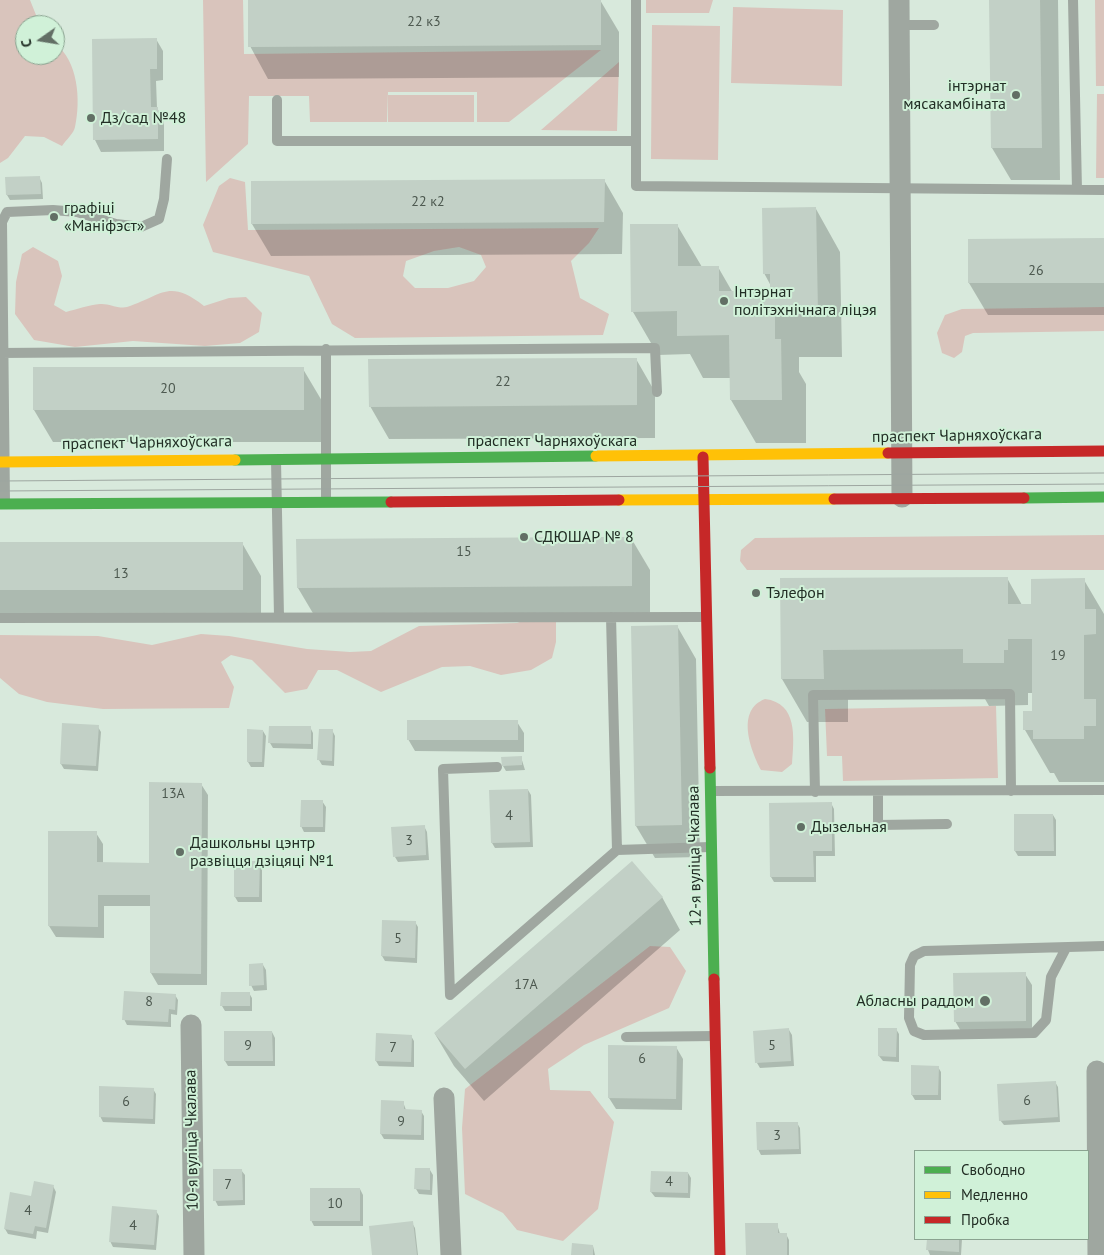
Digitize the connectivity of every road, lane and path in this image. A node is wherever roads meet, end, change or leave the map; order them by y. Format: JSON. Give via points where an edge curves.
{"nodes":[{"id":1,"x":636,"y":0,"type":"edge"},
{"id":2,"x":899,"y":0,"type":"edge"},
{"id":3,"x":1072,"y":0,"type":"edge"},
{"id":4,"x":900,"y":25,"type":"junction"},
{"id":5,"x":934,"y":25,"type":"dead end"},
{"id":6,"x":277,"y":100,"type":"dead end"},
{"id":7,"x":636,"y":141,"type":"junction"},
{"id":8,"x":167,"y":159,"type":"dead end"},
{"id":9,"x":900,"y":189,"type":"junction"},
{"id":10,"x":1076,"y":190,"type":"junction"},
{"id":11,"x":1104,"y":190,"type":"edge"},
{"id":12,"x":326,"y":349,"type":"junction"},
{"id":13,"x":1,"y":353,"type":"edge"},
{"id":14,"x":657,"y":392,"type":"dead end"},
{"id":15,"x":1104,"y":451,"type":"edge"},
{"id":16,"x":902,"y":452,"type":"junction"},
{"id":17,"x":703,"y":456,"type":"junction"},
{"id":18,"x":276,"y":458,"type":"junction"},
{"id":19,"x":326,"y":458,"type":"junction"},
{"id":20,"x":2,"y":462,"type":"edge"},
{"id":21,"x":902,"y":496,"type":"junction"},
{"id":22,"x":1104,"y":496,"type":"edge"},
{"id":23,"x":703,"y":500,"type":"junction"},
{"id":24,"x":277,"y":502,"type":"junction"},
{"id":25,"x":326,"y":502,"type":"junction"},
{"id":26,"x":3,"y":504,"type":"edge"},
{"id":27,"x":279,"y":617,"type":"junction"},
{"id":28,"x":611,"y":617,"type":"junction"},
{"id":29,"x":706,"y":617,"type":"junction"},
{"id":30,"x":0,"y":618,"type":"edge"},
{"id":31,"x":497,"y":767,"type":"dead end"},
{"id":32,"x":1104,"y":790,"type":"edge"},
{"id":33,"x":710,"y":791,"type":"junction"},
{"id":34,"x":1011,"y":791,"type":"junction"},
{"id":35,"x":815,"y":792,"type":"junction"},
{"id":36,"x":878,"y":792,"type":"junction"},
{"id":37,"x":948,"y":824,"type":"dead end"},
{"id":38,"x":711,"y":847,"type":"junction"},
{"id":39,"x":617,"y":850,"type":"junction"},
{"id":40,"x":1104,"y":946,"type":"edge"},
{"id":41,"x":1066,"y":948,"type":"junction"},
{"id":42,"x":191,"y":1025,"type":"dead end"},
{"id":43,"x":715,"y":1036,"type":"junction"},
{"id":44,"x":626,"y":1037,"type":"dead end"},
{"id":45,"x":1097,"y":1071,"type":"dead end"},
{"id":46,"x":444,"y":1098,"type":"dead end"},
{"id":47,"x":194,"y":1255,"type":"edge"},
{"id":48,"x":451,"y":1255,"type":"edge"},
{"id":49,"x":720,"y":1255,"type":"edge"},
{"id":50,"x":1098,"y":1255,"type":"edge"}],
"edges":[{"from":1,"to":7,"type":"lane"},
{"from":2,"to":4,"type":"street"},
{"from":3,"to":10,"type":"lane"},
{"from":4,"to":5,"type":"lane"},
{"from":4,"to":9,"type":"street"},
{"from":6,"to":7,"type":"lane","via":[[277,141]]},
{"from":7,"to":9,"type":"lane","via":[[636,186]]},
{"from":8,"to":13,"type":"lane","via":[[159,219],[141,227],[116,224],[78,212],[7,212],[2,222]]},
{"from":9,"to":10,"type":"lane"},
{"from":9,"to":16,"type":"street"},
{"from":10,"to":11,"type":"lane"},
{"from":12,"to":13,"type":"lane"},
{"from":12,"to":14,"type":"lane","via":[[655,348]]},
{"from":12,"to":19,"type":"lane"},
{"from":13,"to":20,"type":"lane"},
{"from":15,"to":16,"type":"main road","name":"праспект Чарняхоўскага"},
{"from":16,"to":17,"type":"main road","name":"праспект Чарняхоўскага"},
{"from":16,"to":21,"type":"street"},
{"from":17,"to":19,"type":"main road","name":"праспект Чарняхоўскага"},
{"from":17,"to":23,"type":"main road","name":"12-я вуліца Чкалава"},
{"from":18,"to":19,"type":"main road","name":"праспект Чарняхоўскага"},
{"from":18,"to":20,"type":"main road","name":"праспект Чарняхоўскага"},
{"from":18,"to":24,"type":"lane"},
{"from":19,"to":25,"type":"lane"},
{"from":20,"to":26,"type":"lane"},
{"from":21,"to":22,"type":"main road"},
{"from":21,"to":23,"type":"main road"},
{"from":23,"to":25,"type":"main road"},
{"from":23,"to":29,"type":"main road","name":"12-я вуліца Чкалава"},
{"from":24,"to":25,"type":"main road"},
{"from":24,"to":26,"type":"main road"},
{"from":24,"to":27,"type":"lane"},
{"from":27,"to":28,"type":"lane"},
{"from":27,"to":30,"type":"lane"},
{"from":28,"to":29,"type":"lane"},
{"from":28,"to":39,"type":"lane"},
{"from":29,"to":33,"type":"main road","name":"12-я вуліца Чкалава"},
{"from":31,"to":39,"type":"lane","via":[[443,769],[450,995]]},
{"from":32,"to":34,"type":"lane"},
{"from":33,"to":35,"type":"lane"},
{"from":33,"to":38,"type":"main road","name":"12-я вуліца Чкалава"},
{"from":34,"to":35,"type":"lane","via":[[1010,694],[814,695]]},
{"from":34,"to":36,"type":"lane"},
{"from":35,"to":36,"type":"lane"},
{"from":36,"to":37,"type":"lane","via":[[878,825]]},
{"from":38,"to":39,"type":"lane"},
{"from":38,"to":43,"type":"main road","name":"12-я вуліца Чкалава"},
{"from":40,"to":41,"type":"lane"},
{"from":41,"to":41,"type":"lane","via":[[924,951],[914,956],[910,965],[909,1018],[914,1031],[924,1035],[1034,1033],[1046,1020],[1051,977]]},
{"from":42,"to":47,"type":"street","name":"10-я вуліца Чкалава"},
{"from":43,"to":44,"type":"lane"},
{"from":43,"to":49,"type":"main road","name":"12-я вуліца Чкалава"},
{"from":45,"to":50,"type":"street"},
{"from":46,"to":48,"type":"street"}]}
